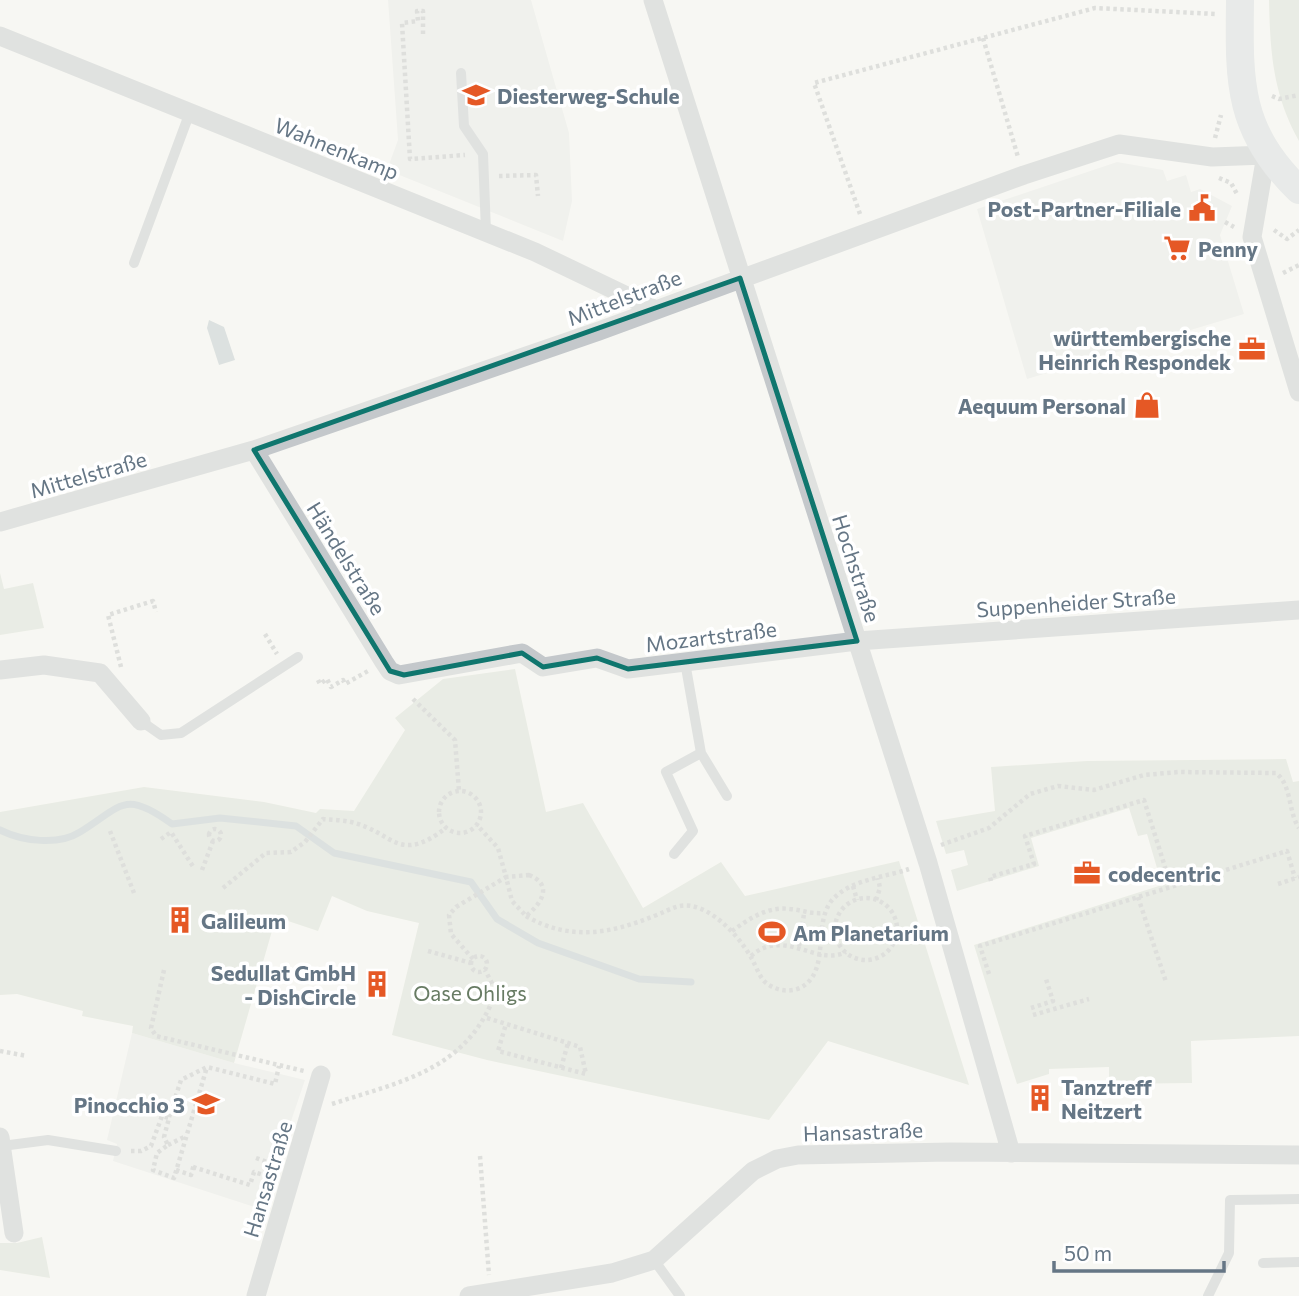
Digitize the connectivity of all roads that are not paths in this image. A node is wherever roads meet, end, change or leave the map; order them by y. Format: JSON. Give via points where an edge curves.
{"nodes":[{"id":1,"x":653,"y":0,"type":"edge"},
{"id":2,"x":1229,"y":7,"type":"edge"},
{"id":3,"x":0,"y":36,"type":"edge"},
{"id":4,"x":461,"y":73,"type":"dead end"},
{"id":5,"x":190,"y":112,"type":"junction"},
{"id":6,"x":1266,"y":155,"type":"junction"},
{"id":7,"x":1299,"y":190,"type":"edge"},
{"id":8,"x":486,"y":233,"type":"junction"},
{"id":9,"x":134,"y":263,"type":"dead end"},
{"id":10,"x":740,"y":278,"type":"junction"},
{"id":11,"x":654,"y":309,"type":"junction"},
{"id":12,"x":1299,"y":392,"type":"edge"},
{"id":13,"x":254,"y":450,"type":"junction"},
{"id":14,"x":0,"y":522,"type":"edge"},
{"id":15,"x":1299,"y":610,"type":"edge"},
{"id":16,"x":857,"y":640,"type":"junction"},
{"id":17,"x":298,"y":657,"type":"dead end"},
{"id":18,"x":685,"y":662,"type":"junction"},
{"id":19,"x":0,"y":670,"type":"edge"},
{"id":20,"x":412,"y":674,"type":"joint"},
{"id":21,"x":141,"y":721,"type":"joint"},
{"id":22,"x":701,"y":753,"type":"junction"},
{"id":23,"x":727,"y":796,"type":"dead end"},
{"id":24,"x":674,"y":854,"type":"dead end"},
{"id":25,"x":321,"y":1075,"type":"road end"},
{"id":26,"x":1,"y":1141,"type":"edge"},
{"id":27,"x":116,"y":1151,"type":"road end"},
{"id":28,"x":1011,"y":1153,"type":"junction"},
{"id":29,"x":1299,"y":1155,"type":"edge"},
{"id":30,"x":1299,"y":1199,"type":"edge"},
{"id":31,"x":14,"y":1233,"type":"dead end"},
{"id":32,"x":654,"y":1260,"type":"junction"},
{"id":33,"x":1299,"y":1262,"type":"edge"},
{"id":34,"x":1263,"y":1263,"type":"dead end"},
{"id":35,"x":256,"y":1296,"type":"edge"},
{"id":36,"x":469,"y":1296,"type":"edge"},
{"id":37,"x":680,"y":1296,"type":"edge"},
{"id":38,"x":1208,"y":1296,"type":"edge"}],
"edges":[{"from":1,"to":10,"type":"street","name":"Hochstraße"},
{"from":2,"to":6,"type":"main road","via":[[1242,93]]},
{"from":3,"to":5,"type":"street","name":"Wahnenkamp"},
{"from":4,"to":8,"type":"lane","via":[[464,126],[483,154]]},
{"from":5,"to":8,"type":"street","name":"Wahnenkamp"},
{"from":5,"to":9,"type":"lane"},
{"from":6,"to":7,"type":"main road"},
{"from":6,"to":10,"type":"street","name":"Mittelstraße","via":[[1212,157],[1119,144]]},
{"from":6,"to":12,"type":"street","via":[[1252,237]]},
{"from":8,"to":11,"type":"street","name":"Wahnenkamp"},
{"from":10,"to":11,"type":"street","name":"Mittelstraße"},
{"from":10,"to":16,"type":"street","name":"Hochstraße"},
{"from":11,"to":13,"type":"street","name":"Mittelstraße"},
{"from":13,"to":14,"type":"street","name":"Mittelstraße"},
{"from":13,"to":20,"type":"street","name":"Händelstraße","via":[[390,671],[399,676]]},
{"from":15,"to":16,"type":"street","name":"Suppenheider Straße"},
{"from":16,"to":18,"type":"street","name":"Mozartstraße"},
{"from":16,"to":28,"type":"street","name":"Hochstraße","via":[[928,863]]},
{"from":17,"to":21,"type":"lane","via":[[181,733],[162,735]]},
{"from":18,"to":20,"type":"street","name":"Mozartstraße","via":[[628,669],[597,658],[543,667],[522,653]]},
{"from":18,"to":22,"type":"lane"},
{"from":19,"to":21,"type":"street","via":[[44,665],[100,673]]},
{"from":22,"to":23,"type":"lane"},
{"from":22,"to":24,"type":"lane","via":[[666,772],[692,831]]},
{"from":25,"to":35,"type":"street","name":"Hansastraße"},
{"from":26,"to":27,"type":"lane","via":[[48,1140]]},
{"from":26,"to":31,"type":"street"},
{"from":28,"to":29,"type":"street","name":"Hansastraße"},
{"from":28,"to":32,"type":"street","name":"Hansastraße","via":[[824,1153],[777,1159],[734,1185]]},
{"from":30,"to":38,"type":"lane","via":[[1230,1200],[1229,1253]]},
{"from":32,"to":36,"type":"street","name":"Hansastraße","via":[[612,1273]]},
{"from":32,"to":37,"type":"lane"},
{"from":33,"to":34,"type":"lane"}]}
